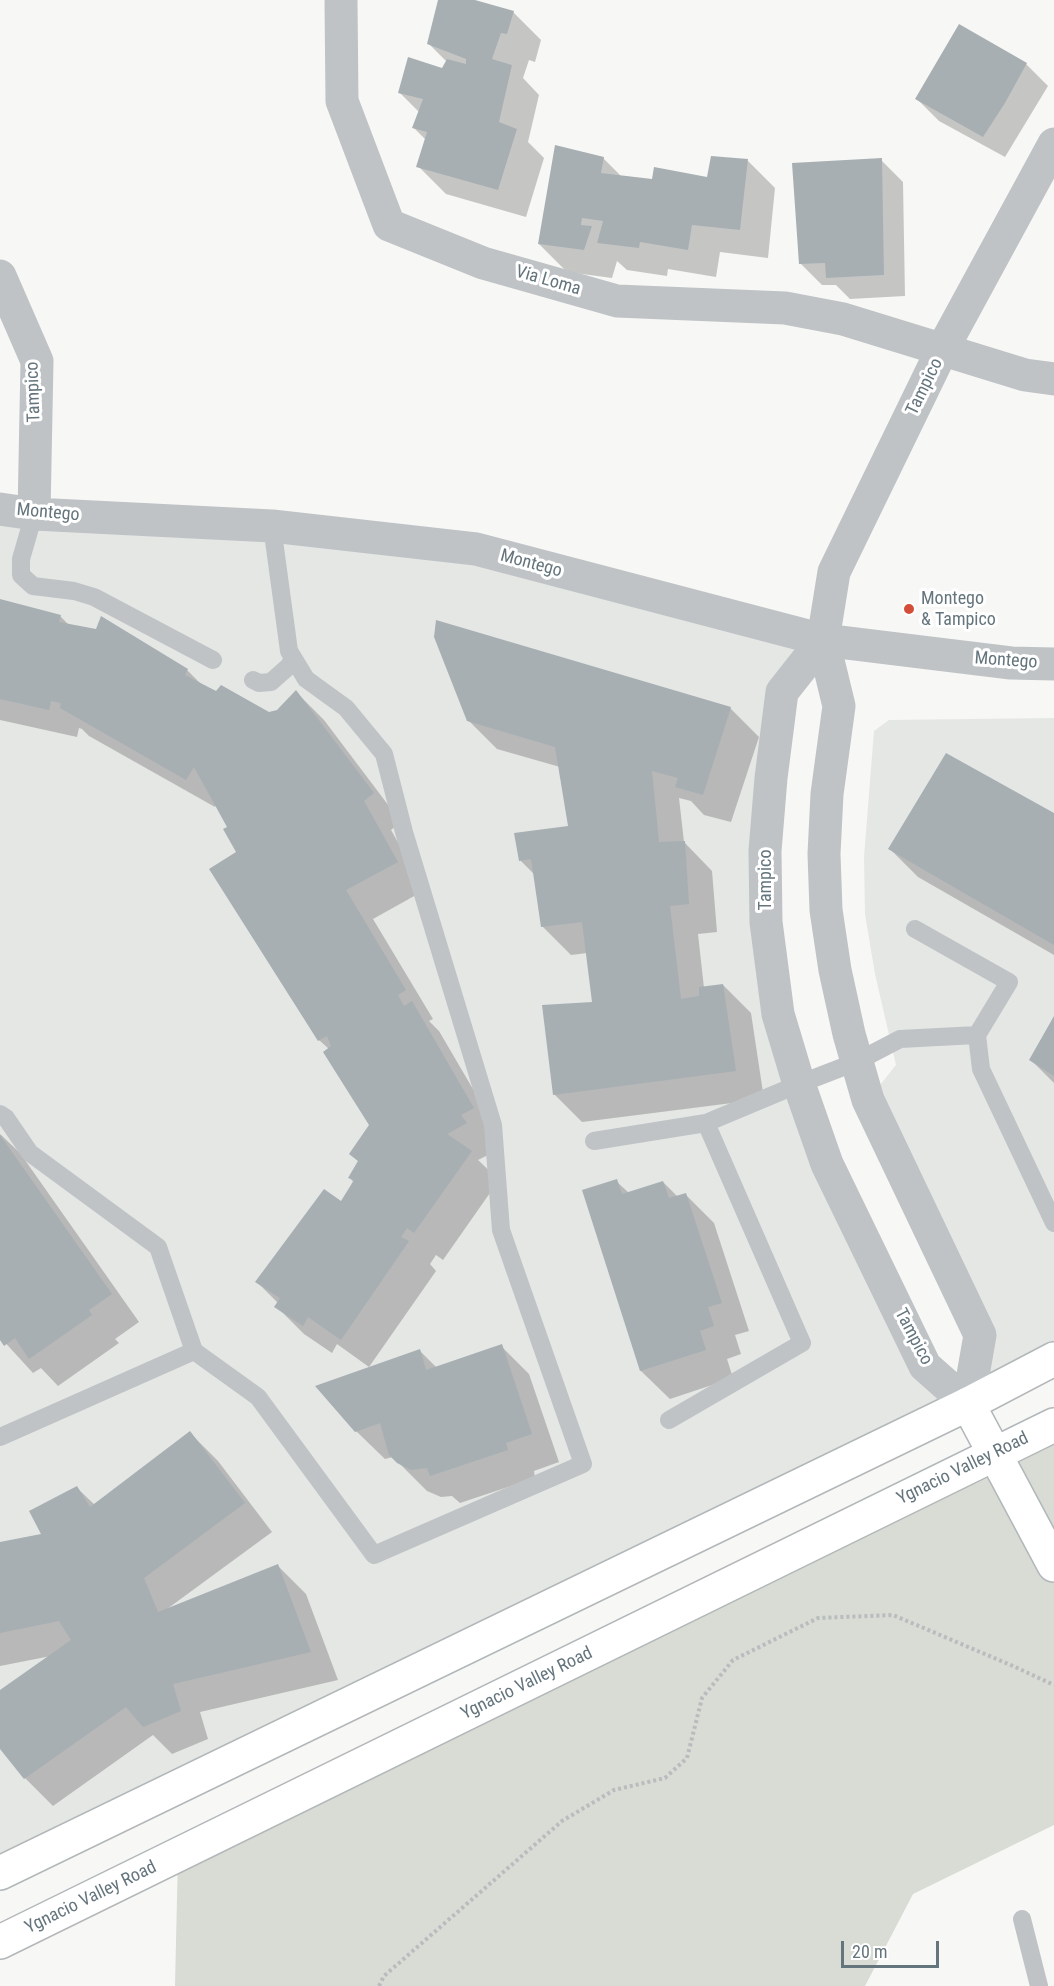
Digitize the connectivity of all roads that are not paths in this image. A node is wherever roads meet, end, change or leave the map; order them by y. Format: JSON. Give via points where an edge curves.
{"nodes":[{"id":1,"x":341,"y":0,"type":"edge"},
{"id":2,"x":1054,"y":144,"type":"edge"},
{"id":3,"x":0,"y":276,"type":"edge"},
{"id":4,"x":942,"y":350,"type":"junction"},
{"id":5,"x":1054,"y":379,"type":"edge"},
{"id":6,"x":0,"y":508,"type":"edge"},
{"id":7,"x":34,"y":514,"type":"junction"},
{"id":8,"x":272,"y":526,"type":"junction"},
{"id":9,"x":823,"y":640,"type":"junction"},
{"id":10,"x":293,"y":658,"type":"junction"},
{"id":11,"x":213,"y":660,"type":"dead end"},
{"id":12,"x":1054,"y":664,"type":"edge"},
{"id":13,"x":253,"y":680,"type":"dead end"},
{"id":14,"x":915,"y":929,"type":"dead end"},
{"id":15,"x":978,"y":1035,"type":"junction"},
{"id":16,"x":856,"y":1062,"type":"junction"},
{"id":17,"x":799,"y":1084,"type":"junction"},
{"id":18,"x":0,"y":1114,"type":"edge"},
{"id":19,"x":706,"y":1123,"type":"junction"},
{"id":20,"x":594,"y":1141,"type":"dead end"},
{"id":21,"x":1054,"y":1223,"type":"edge"},
{"id":22,"x":194,"y":1351,"type":"junction"},
{"id":23,"x":1054,"y":1359,"type":"edge"},
{"id":24,"x":968,"y":1404,"type":"junction"},
{"id":25,"x":669,"y":1420,"type":"dead end"},
{"id":26,"x":1054,"y":1425,"type":"edge"},
{"id":27,"x":0,"y":1437,"type":"edge"},
{"id":28,"x":996,"y":1454,"type":"junction"},
{"id":29,"x":1054,"y":1566,"type":"edge"},
{"id":30,"x":0,"y":1873,"type":"edge"},
{"id":31,"x":1022,"y":1919,"type":"dead end"},
{"id":32,"x":0,"y":1942,"type":"edge"},
{"id":33,"x":1039,"y":1986,"type":"edge"}],
"edges":[{"from":1,"to":4,"type":"street","name":"Via Loma","via":[[342,101],[389,225],[483,263],[616,301],[785,308],[843,319]]},
{"from":2,"to":4,"type":"street","name":"Tampico"},
{"from":3,"to":7,"type":"street","name":"Tampico","via":[[37,361]]},
{"from":4,"to":5,"type":"street","name":"Via Loma","via":[[1025,375]]},
{"from":4,"to":9,"type":"street","name":"Tampico","via":[[834,572]]},
{"from":6,"to":7,"type":"street","name":"Montego"},
{"from":7,"to":8,"type":"street","name":"Montego"},
{"from":7,"to":11,"type":"lane","via":[[21,559],[21,575],[33,586],[94,597]]},
{"from":8,"to":9,"type":"street","name":"Montego","via":[[476,549]]},
{"from":8,"to":10,"type":"lane"},
{"from":9,"to":12,"type":"street","name":"Montego","via":[[1011,663]]},
{"from":9,"to":16,"type":"street","name":"Tampico","via":[[839,706],[827,794],[826,910]]},
{"from":9,"to":17,"type":"street","name":"Tampico","via":[[782,692],[765,851],[766,922],[778,1014]]},
{"from":10,"to":13,"type":"lane","via":[[271,682]]},
{"from":10,"to":22,"type":"lane","via":[[306,679],[346,708],[384,754],[493,1125],[501,1230],[583,1464],[374,1555],[258,1397]]},
{"from":14,"to":15,"type":"lane","via":[[1009,982]]},
{"from":15,"to":16,"type":"lane","via":[[900,1040]]},
{"from":15,"to":21,"type":"lane","via":[[981,1069]]},
{"from":16,"to":17,"type":"lane"},
{"from":16,"to":24,"type":"street","name":"Tampico","via":[[868,1100],[980,1335]]},
{"from":17,"to":19,"type":"lane"},
{"from":17,"to":24,"type":"street","name":"Tampico","via":[[827,1164],[925,1366]]},
{"from":18,"to":22,"type":"lane","via":[[30,1153],[158,1247]]},
{"from":19,"to":20,"type":"lane"},
{"from":19,"to":25,"type":"lane","via":[[802,1343]]},
{"from":22,"to":27,"type":"lane"},
{"from":23,"to":24,"type":"main road"},
{"from":24,"to":28,"type":"main road"},
{"from":24,"to":30,"type":"main road"},
{"from":26,"to":28,"type":"main road","name":"Ygnacio Valley Road"},
{"from":28,"to":29,"type":"main road"},
{"from":28,"to":32,"type":"main road","name":"Ygnacio Valley Road"},
{"from":31,"to":33,"type":"lane"}]}
